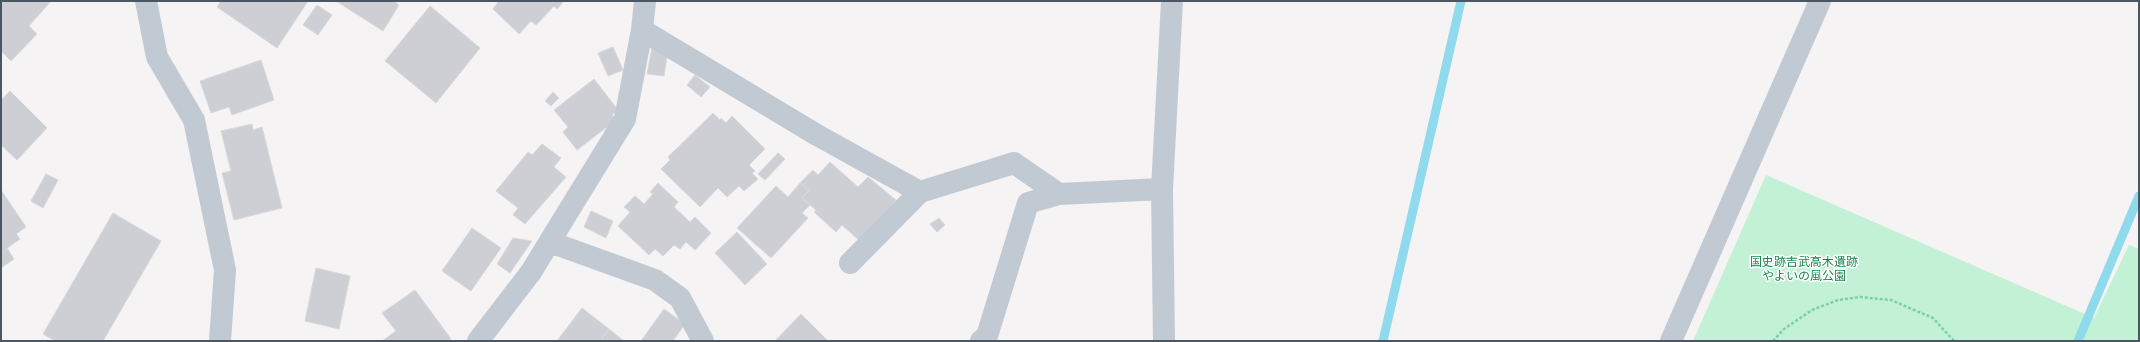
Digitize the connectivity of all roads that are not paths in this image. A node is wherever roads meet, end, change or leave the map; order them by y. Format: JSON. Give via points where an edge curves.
{"nodes":[{"id":1,"x":146,"y":1,"type":"edge"},
{"id":2,"x":645,"y":1,"type":"edge"},
{"id":3,"x":1172,"y":1,"type":"edge"},
{"id":4,"x":1820,"y":1,"type":"edge"},
{"id":5,"x":642,"y":30,"type":"junction"},
{"id":6,"x":1162,"y":188,"type":"junction"},
{"id":7,"x":920,"y":192,"type":"junction"},
{"id":8,"x":1059,"y":194,"type":"junction"},
{"id":9,"x":550,"y":242,"type":"junction"},
{"id":10,"x":850,"y":263,"type":"dead end"},
{"id":11,"x":220,"y":341,"type":"edge"},
{"id":12,"x":478,"y":341,"type":"edge"},
{"id":13,"x":703,"y":341,"type":"edge"},
{"id":14,"x":981,"y":341,"type":"edge"},
{"id":15,"x":1164,"y":341,"type":"edge"},
{"id":16,"x":1671,"y":341,"type":"edge"}],
"edges":[{"from":1,"to":11,"type":"street","via":[[157,57],[194,120],[225,270]]},
{"from":2,"to":5,"type":"street"},
{"from":3,"to":6,"type":"street"},
{"from":4,"to":16,"type":"street"},
{"from":5,"to":7,"type":"street","via":[[817,135]]},
{"from":5,"to":9,"type":"street","via":[[624,119]]},
{"from":6,"to":8,"type":"street"},
{"from":6,"to":15,"type":"street"},
{"from":7,"to":8,"type":"street","via":[[1014,162]]},
{"from":7,"to":10,"type":"street"},
{"from":8,"to":14,"type":"street","via":[[1028,202],[987,336]]},
{"from":9,"to":12,"type":"street","via":[[531,272]]},
{"from":9,"to":13,"type":"street","via":[[656,280],[680,298]]}]}
